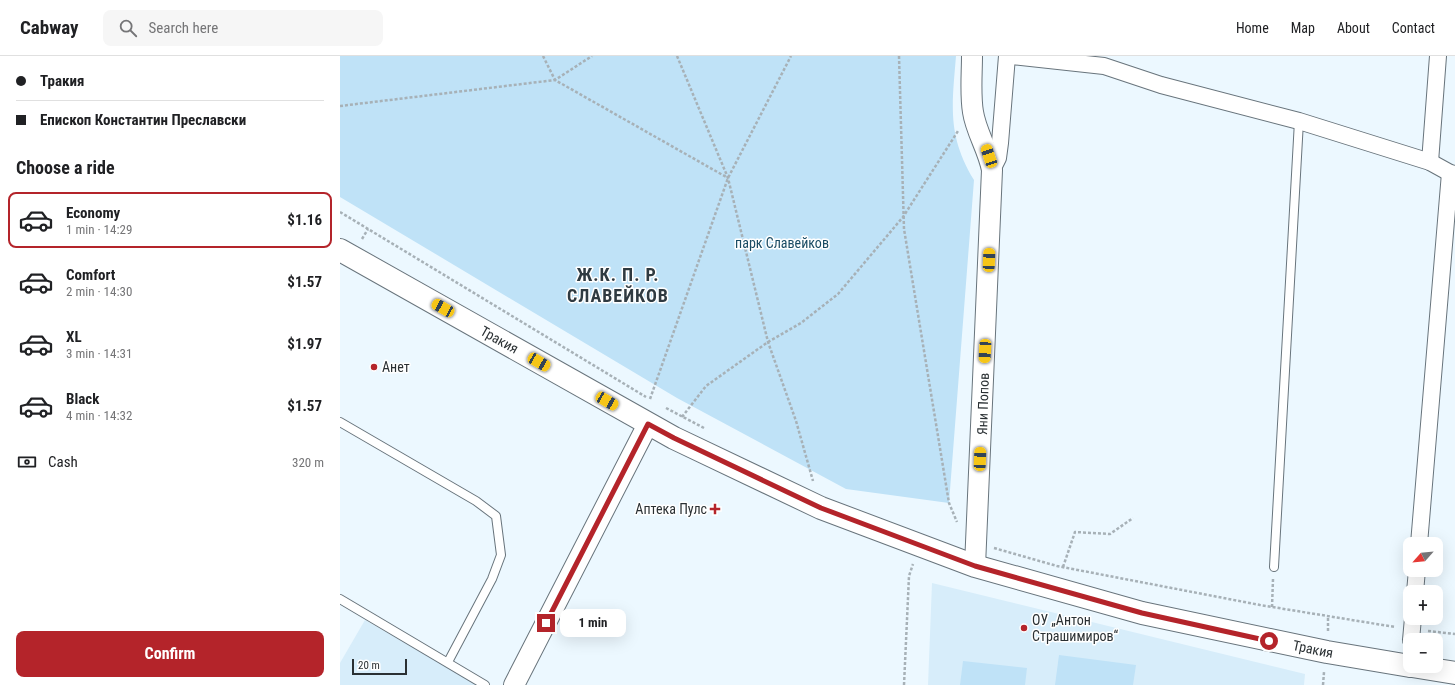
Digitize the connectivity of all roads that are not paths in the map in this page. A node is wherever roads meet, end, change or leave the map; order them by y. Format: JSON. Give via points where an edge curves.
{"nodes":[{"id":1,"x":972,"y":56,"type":"edge"},
{"id":2,"x":1007,"y":56,"type":"edge"},
{"id":3,"x":1011,"y":56,"type":"edge"},
{"id":4,"x":1438,"y":56,"type":"edge"},
{"id":5,"x":1300,"y":121,"type":"junction"},
{"id":6,"x":1430,"y":162,"type":"junction"},
{"id":7,"x":992,"y":170,"type":"junction"},
{"id":8,"x":1452,"y":173,"type":"edge"},
{"id":9,"x":340,"y":250,"type":"edge"},
{"id":10,"x":340,"y":422,"type":"edge"},
{"id":11,"x":648,"y":424,"type":"junction"},
{"id":12,"x":1420,"y":537,"type":"edge"},
{"id":13,"x":975,"y":566,"type":"junction"},
{"id":14,"x":1274,"y":567,"type":"road end"},
{"id":15,"x":340,"y":598,"type":"edge"},
{"id":16,"x":448,"y":662,"type":"junction"},
{"id":17,"x":1403,"y":665,"type":"edge"},
{"id":18,"x":1443,"y":671,"type":"edge"},
{"id":19,"x":1455,"y":673,"type":"edge"},
{"id":20,"x":485,"y":685,"type":"edge"},
{"id":21,"x":514,"y":685,"type":"edge"}],
"edges":[{"from":1,"to":7,"type":"street","name":"Яни Попов","via":[[973,112]]},
{"from":2,"to":7,"type":"street","name":"Яни Попов","via":[[1000,143],[998,158]]},
{"from":3,"to":5,"type":"street","via":[[1104,66],[1161,85]]},
{"from":4,"to":6,"type":"street"},
{"from":5,"to":6,"type":"street"},
{"from":5,"to":14,"type":"lane"},
{"from":6,"to":8,"type":"street"},
{"from":7,"to":13,"type":"street","name":"Яни Попов","via":[[970,541]]},
{"from":8,"to":12,"type":"street"},
{"from":9,"to":11,"type":"main road","name":"Тракия"},
{"from":10,"to":16,"type":"lane","via":[[476,501],[496,516],[501,555],[492,579]]},
{"from":11,"to":13,"type":"main road","name":"Тракия","via":[[821,508]]},
{"from":11,"to":21,"type":"street"},
{"from":13,"to":17,"type":"main road","name":"Тракия","via":[[1172,620]]},
{"from":15,"to":16,"type":"lane"},
{"from":16,"to":20,"type":"lane"},
{"from":18,"to":19,"type":"main road","name":"Тракия"}]}
